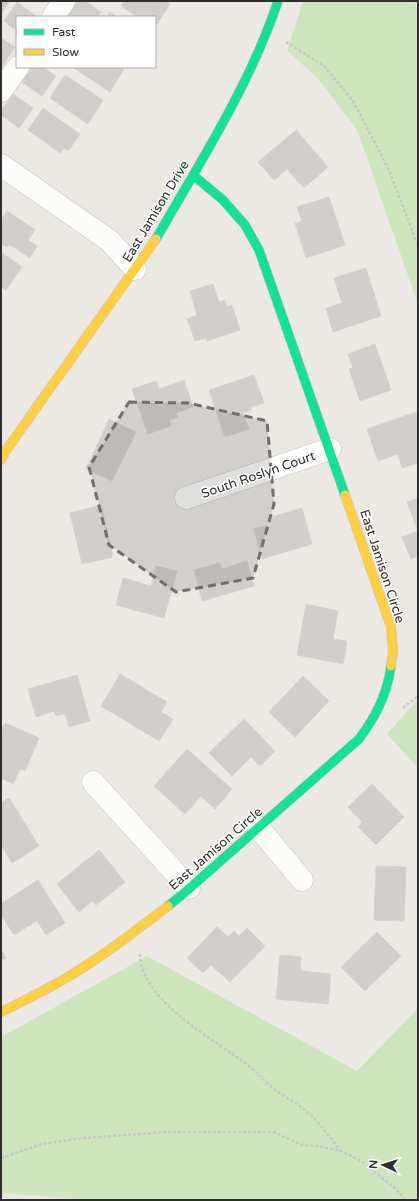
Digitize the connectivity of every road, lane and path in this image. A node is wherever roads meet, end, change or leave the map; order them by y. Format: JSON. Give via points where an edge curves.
{"nodes":[{"id":1,"x":64,"y":1,"type":"edge"},
{"id":2,"x":278,"y":1,"type":"edge"},
{"id":3,"x":53,"y":16,"type":"edge"},
{"id":4,"x":267,"y":30,"type":"junction"},
{"id":5,"x":17,"y":68,"type":"edge"},
{"id":6,"x":1,"y":91,"type":"edge"},
{"id":7,"x":1,"y":165,"type":"edge"},
{"id":8,"x":193,"y":175,"type":"junction"},
{"id":9,"x":418,"y":246,"type":"edge"},
{"id":10,"x":135,"y":269,"type":"junction"},
{"id":11,"x":330,"y":449,"type":"junction"},
{"id":12,"x":1,"y":460,"type":"edge"},
{"id":13,"x":186,"y":498,"type":"dead end"},
{"id":14,"x":93,"y":782,"type":"dead end"},
{"id":15,"x":258,"y":827,"type":"junction"},
{"id":16,"x":302,"y":880,"type":"dead end"},
{"id":17,"x":189,"y":888,"type":"junction"},
{"id":18,"x":129,"y":937,"type":"junction"},
{"id":19,"x":1,"y":1012,"type":"edge"},
{"id":20,"x":341,"y":1151,"type":"junction"},
{"id":21,"x":1,"y":1158,"type":"edge"},
{"id":22,"x":405,"y":1200,"type":"edge"}],
"edges":[{"from":1,"to":3,"type":"street"},
{"from":2,"to":4,"type":"street","name":"East Jamison Drive"},
{"from":4,"to":8,"type":"street","name":"East Jamison Drive","via":[[236,98]]},
{"from":4,"to":9,"type":"path","via":[[324,66],[353,101],[389,170]]},
{"from":5,"to":6,"type":"street"},
{"from":7,"to":10,"type":"street","via":[[110,241]]},
{"from":8,"to":10,"type":"street","name":"East Jamison Drive"},
{"from":8,"to":11,"type":"street","name":"East Jamison Circle","via":[[223,200],[245,225],[259,250]]},
{"from":10,"to":12,"type":"street","name":"East Jamison Drive"},
{"from":11,"to":13,"type":"street","name":"South Roslyn Court"},
{"from":11,"to":15,"type":"street","name":"East Jamison Circle","via":[[391,628],[393,651],[389,683],[374,718],[359,738]]},
{"from":14,"to":17,"type":"street"},
{"from":15,"to":16,"type":"street"},
{"from":15,"to":17,"type":"street","name":"East Jamison Circle"},
{"from":17,"to":18,"type":"street","name":"East Jamison Circle"},
{"from":18,"to":19,"type":"street","name":"East Jamison Circle","via":[[46,990]]},
{"from":18,"to":20,"type":"path","via":[[140,954],[145,976],[167,1004],[219,1046],[250,1067],[274,1089],[303,1108]]},
{"from":20,"to":21,"type":"path","via":[[302,1145],[274,1132],[168,1132],[42,1144]]},
{"from":20,"to":22,"type":"path","via":[[381,1175]]}]}
